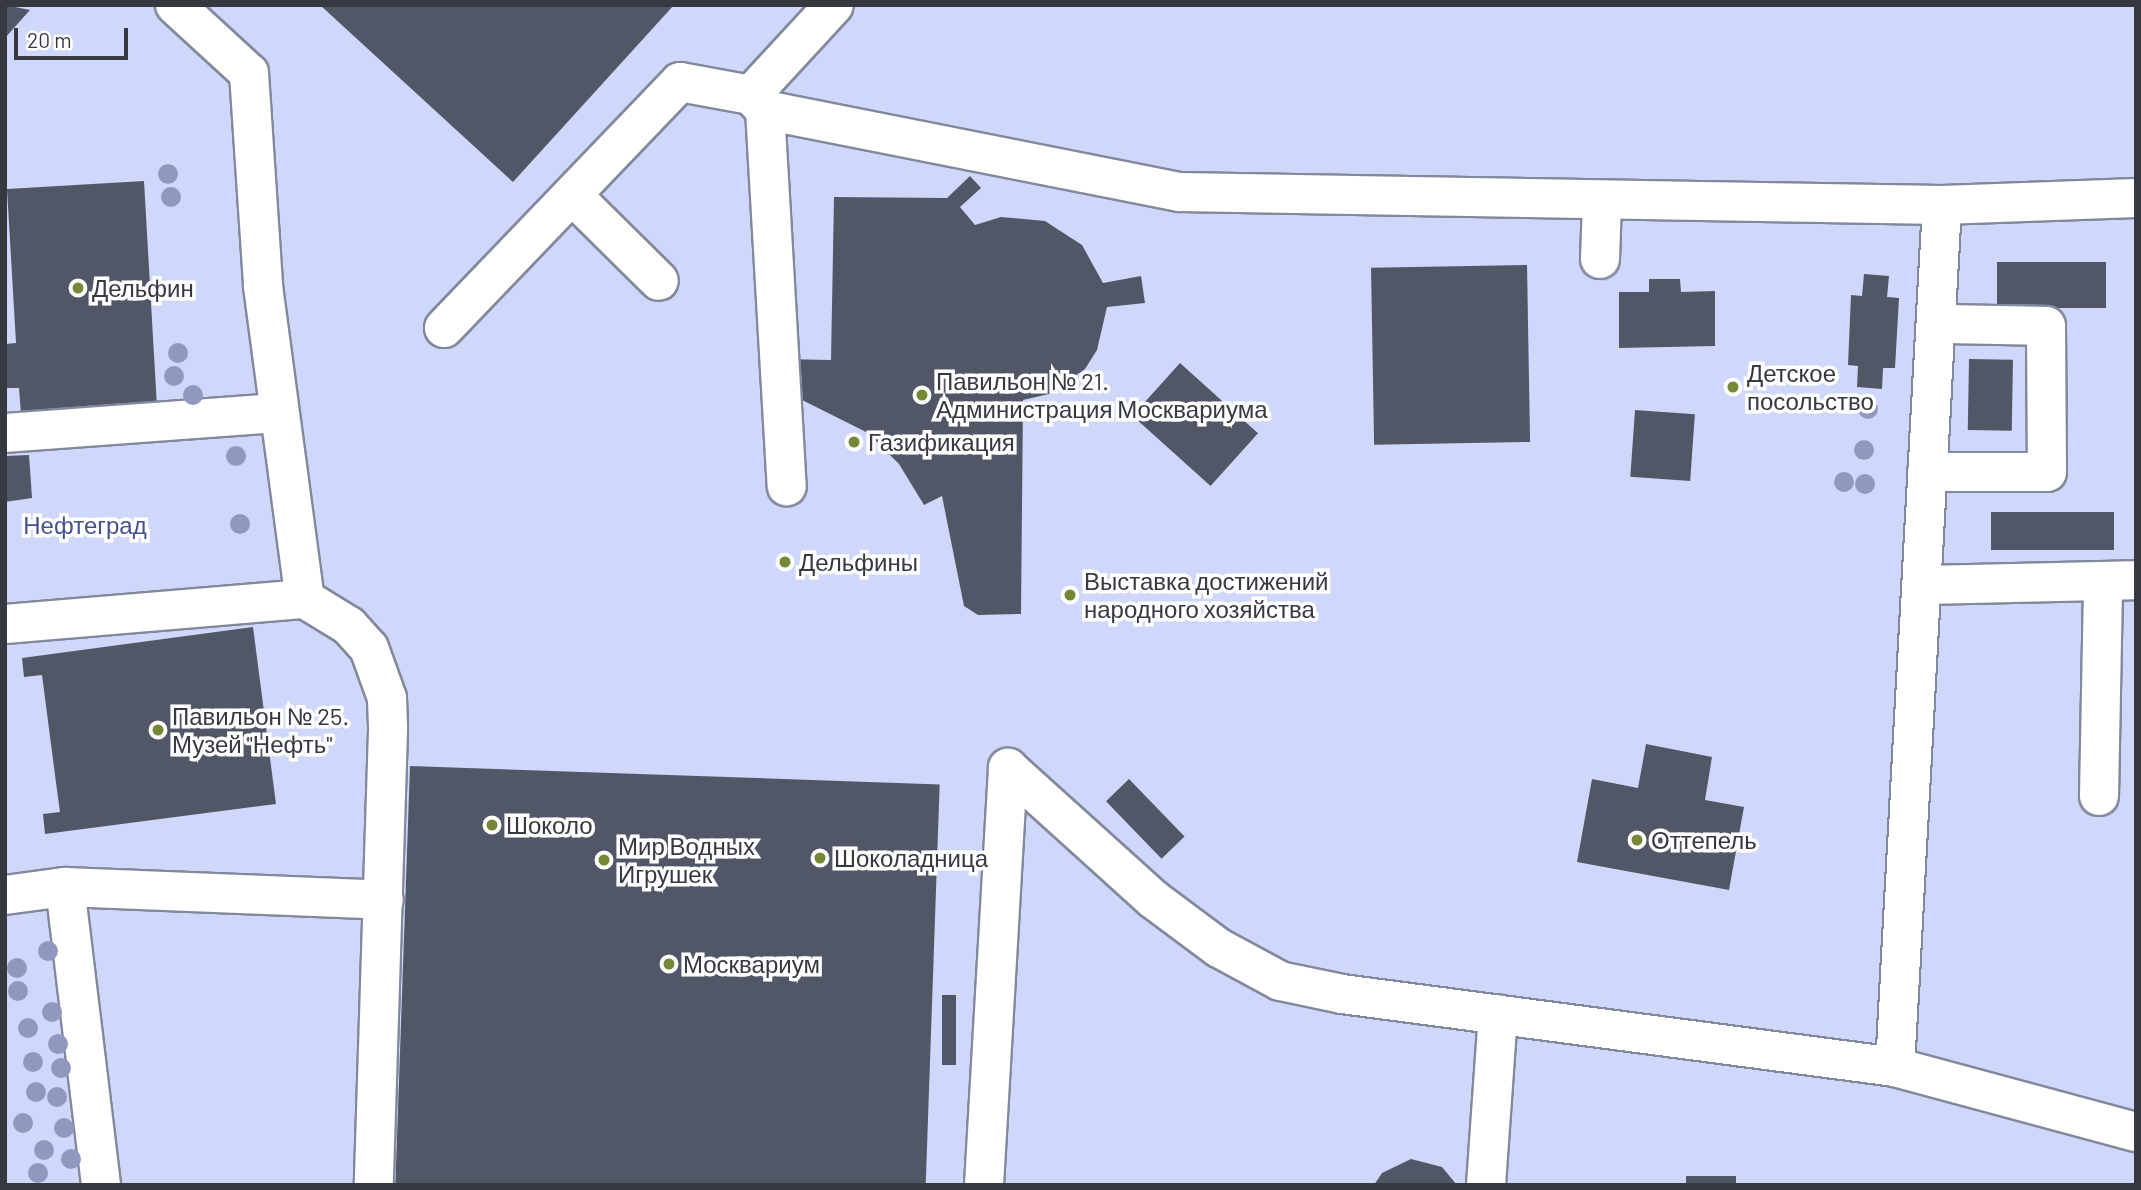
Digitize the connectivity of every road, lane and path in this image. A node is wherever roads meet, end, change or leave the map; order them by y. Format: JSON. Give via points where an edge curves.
{"nodes":[{"id":1,"x":175,"y":5,"type":"edge"},
{"id":2,"x":834,"y":5,"type":"edge"},
{"id":3,"x":758,"y":102,"type":"junction"},
{"id":4,"x":572,"y":195,"type":"junction"},
{"id":5,"x":2136,"y":198,"type":"edge"},
{"id":6,"x":1602,"y":201,"type":"junction"},
{"id":7,"x":1942,"y":205,"type":"junction"},
{"id":8,"x":1600,"y":259,"type":"dead end"},
{"id":9,"x":659,"y":281,"type":"dead end"},
{"id":10,"x":1937,"y":324,"type":"junction"},
{"id":11,"x":444,"y":328,"type":"dead end"},
{"id":12,"x":278,"y":413,"type":"junction"},
{"id":13,"x":5,"y":433,"type":"edge"},
{"id":14,"x":1927,"y":472,"type":"junction"},
{"id":15,"x":786,"y":486,"type":"dead end"},
{"id":16,"x":2119,"y":580,"type":"edge"},
{"id":17,"x":1923,"y":586,"type":"junction"},
{"id":18,"x":305,"y":600,"type":"junction"},
{"id":19,"x":5,"y":624,"type":"edge"},
{"id":20,"x":2099,"y":796,"type":"dead end"},
{"id":21,"x":65,"y":887,"type":"junction"},
{"id":22,"x":5,"y":895,"type":"edge"},
{"id":23,"x":383,"y":900,"type":"junction"},
{"id":24,"x":1498,"y":1014,"type":"junction"},
{"id":25,"x":1895,"y":1067,"type":"junction"},
{"id":26,"x":2136,"y":1132,"type":"edge"},
{"id":27,"x":102,"y":1185,"type":"edge"},
{"id":28,"x":374,"y":1185,"type":"edge"},
{"id":29,"x":985,"y":1185,"type":"edge"},
{"id":30,"x":1486,"y":1185,"type":"edge"}],
"edges":[{"from":1,"to":12,"type":"lane","via":[[248,73]]},
{"from":2,"to":3,"type":"lane"},
{"from":3,"to":4,"type":"lane","via":[[680,82]]},
{"from":3,"to":6,"type":"lane","via":[[1180,192]]},
{"from":3,"to":15,"type":"lane"},
{"from":4,"to":9,"type":"lane"},
{"from":4,"to":11,"type":"lane"},
{"from":5,"to":7,"type":"lane"},
{"from":6,"to":7,"type":"lane"},
{"from":6,"to":8,"type":"lane"},
{"from":7,"to":10,"type":"lane"},
{"from":10,"to":14,"type":"lane"},
{"from":10,"to":14,"type":"lane","via":[[2046,326],[2047,472]]},
{"from":12,"to":13,"type":"lane"},
{"from":12,"to":18,"type":"lane"},
{"from":14,"to":17,"type":"lane"},
{"from":16,"to":17,"type":"lane"},
{"from":16,"to":20,"type":"lane","via":[[2107,640]]},
{"from":17,"to":25,"type":"lane"},
{"from":18,"to":19,"type":"lane"},
{"from":18,"to":23,"type":"lane","via":[[349,626],[369,649],[384,685],[388,730]]},
{"from":21,"to":22,"type":"lane"},
{"from":21,"to":23,"type":"lane"},
{"from":21,"to":27,"type":"lane"},
{"from":23,"to":28,"type":"lane"},
{"from":24,"to":25,"type":"lane"},
{"from":24,"to":29,"type":"lane","via":[[1280,981],[1219,948],[1153,899],[1008,768]]},
{"from":24,"to":30,"type":"lane"},
{"from":25,"to":26,"type":"lane"}]}
